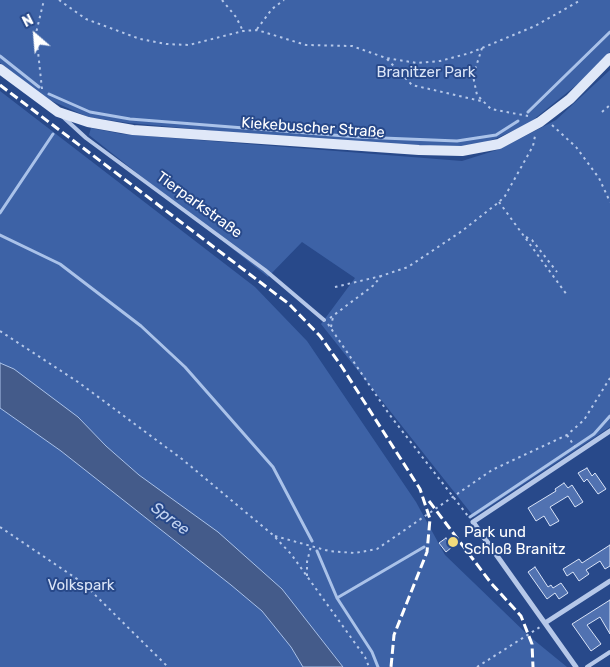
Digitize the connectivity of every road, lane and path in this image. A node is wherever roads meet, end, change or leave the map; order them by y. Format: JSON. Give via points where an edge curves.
{"nodes":[{"id":1,"x":44,"y":0,"type":"edge"},
{"id":2,"x":59,"y":0,"type":"edge"},
{"id":3,"x":222,"y":0,"type":"edge"},
{"id":4,"x":284,"y":0,"type":"edge"},
{"id":5,"x":581,"y":0,"type":"edge"},
{"id":6,"x":257,"y":30,"type":"junction"},
{"id":7,"x":243,"y":31,"type":"junction"},
{"id":8,"x":483,"y":46,"type":"junction"},
{"id":9,"x":386,"y":58,"type":"junction"},
{"id":10,"x":610,"y":58,"type":"edge"},
{"id":11,"x":0,"y":68,"type":"edge"},
{"id":12,"x":41,"y":100,"type":"junction"},
{"id":13,"x":481,"y":101,"type":"junction"},
{"id":14,"x":610,"y":105,"type":"edge"},
{"id":15,"x":58,"y":112,"type":"junction"},
{"id":16,"x":602,"y":112,"type":"dead end"},
{"id":17,"x":528,"y":116,"type":"dead end"},
{"id":18,"x":547,"y":123,"type":"dead end"},
{"id":19,"x":535,"y":132,"type":"dead end"},
{"id":20,"x":498,"y":202,"type":"junction"},
{"id":21,"x":610,"y":202,"type":"edge"},
{"id":22,"x":524,"y":236,"type":"junction"},
{"id":23,"x":557,"y":272,"type":"dead end"},
{"id":24,"x":381,"y":276,"type":"junction"},
{"id":25,"x":335,"y":287,"type":"dead end"},
{"id":26,"x":567,"y":295,"type":"dead end"},
{"id":27,"x":333,"y":317,"type":"junction"},
{"id":28,"x":324,"y":320,"type":"junction"},
{"id":29,"x":331,"y":328,"type":"junction"},
{"id":30,"x":0,"y":331,"type":"edge"},
{"id":31,"x":610,"y":378,"type":"edge"},
{"id":32,"x":610,"y":432,"type":"edge"},
{"id":33,"x":567,"y":434,"type":"junction"},
{"id":34,"x":573,"y":444,"type":"dead end"},
{"id":35,"x":452,"y":497,"type":"junction"},
{"id":36,"x":473,"y":522,"type":"junction"},
{"id":37,"x":0,"y":527,"type":"edge"},
{"id":38,"x":273,"y":535,"type":"junction"},
{"id":39,"x":311,"y":546,"type":"junction"},
{"id":40,"x":307,"y":576,"type":"junction"},
{"id":41,"x":610,"y":581,"type":"edge"},
{"id":42,"x":545,"y":623,"type":"junction"},
{"id":43,"x":610,"y":652,"type":"edge"},
{"id":44,"x":168,"y":667,"type":"edge"},
{"id":45,"x":369,"y":667,"type":"edge"},
{"id":46,"x":476,"y":667,"type":"edge"},
{"id":47,"x":576,"y":667,"type":"edge"},
{"id":48,"x":587,"y":667,"type":"edge"}],
"edges":[{"from":1,"to":12,"type":"path","via":[[36,33]]},
{"from":2,"to":7,"type":"path","via":[[86,18],[140,39],[166,44],[189,45]]},
{"from":3,"to":7,"type":"path","via":[[236,16]]},
{"from":4,"to":6,"type":"path","via":[[272,8]]},
{"from":5,"to":8,"type":"path","via":[[535,26]]},
{"from":6,"to":7,"type":"path"},
{"from":6,"to":9,"type":"path","via":[[306,44],[352,46]]},
{"from":8,"to":9,"type":"path","via":[[440,61],[416,63]]},
{"from":8,"to":13,"type":"path","via":[[473,76],[476,95]]},
{"from":9,"to":13,"type":"path","via":[[412,85]]},
{"from":10,"to":15,"type":"street","name":"Kiekebuscher Straße","via":[[570,99],[540,122],[499,144],[462,151],[133,130],[88,122]]},
{"from":11,"to":12,"type":"street","name":"Kiekebuscher Straße"},
{"from":12,"to":15,"type":"street","name":"Kiekebuscher Straße"},
{"from":13,"to":17,"type":"path","via":[[491,109]]},
{"from":14,"to":16,"type":"path"},
{"from":15,"to":28,"type":"lane","name":"Tierparkstraße","via":[[70,126],[266,270]]},
{"from":18,"to":21,"type":"path","via":[[576,147]]},
{"from":19,"to":20,"type":"path","via":[[533,146],[505,196]]},
{"from":20,"to":22,"type":"path"},
{"from":20,"to":24,"type":"path","via":[[408,267]]},
{"from":22,"to":23,"type":"path","via":[[532,240]]},
{"from":22,"to":26,"type":"path"},
{"from":24,"to":25,"type":"path"},
{"from":24,"to":27,"type":"path"},
{"from":27,"to":28,"type":"path"},
{"from":27,"to":29,"type":"path"},
{"from":28,"to":29,"type":"path"},
{"from":29,"to":35,"type":"path","via":[[389,414]]},
{"from":30,"to":38,"type":"path","via":[[78,382],[174,453]]},
{"from":31,"to":33,"type":"path","via":[[584,420]]},
{"from":32,"to":36,"type":"street"},
{"from":33,"to":34,"type":"path"},
{"from":33,"to":35,"type":"path","via":[[492,470]]},
{"from":35,"to":36,"type":"path"},
{"from":35,"to":39,"type":"path","via":[[377,549],[355,553]]},
{"from":36,"to":42,"type":"street"},
{"from":37,"to":44,"type":"path","via":[[83,583]]},
{"from":38,"to":39,"type":"path"},
{"from":38,"to":40,"type":"path"},
{"from":39,"to":40,"type":"path","via":[[306,562]]},
{"from":40,"to":45,"type":"path"},
{"from":41,"to":42,"type":"street"},
{"from":42,"to":46,"type":"path"},
{"from":42,"to":47,"type":"street"},
{"from":43,"to":48,"type":"lane"}]}
